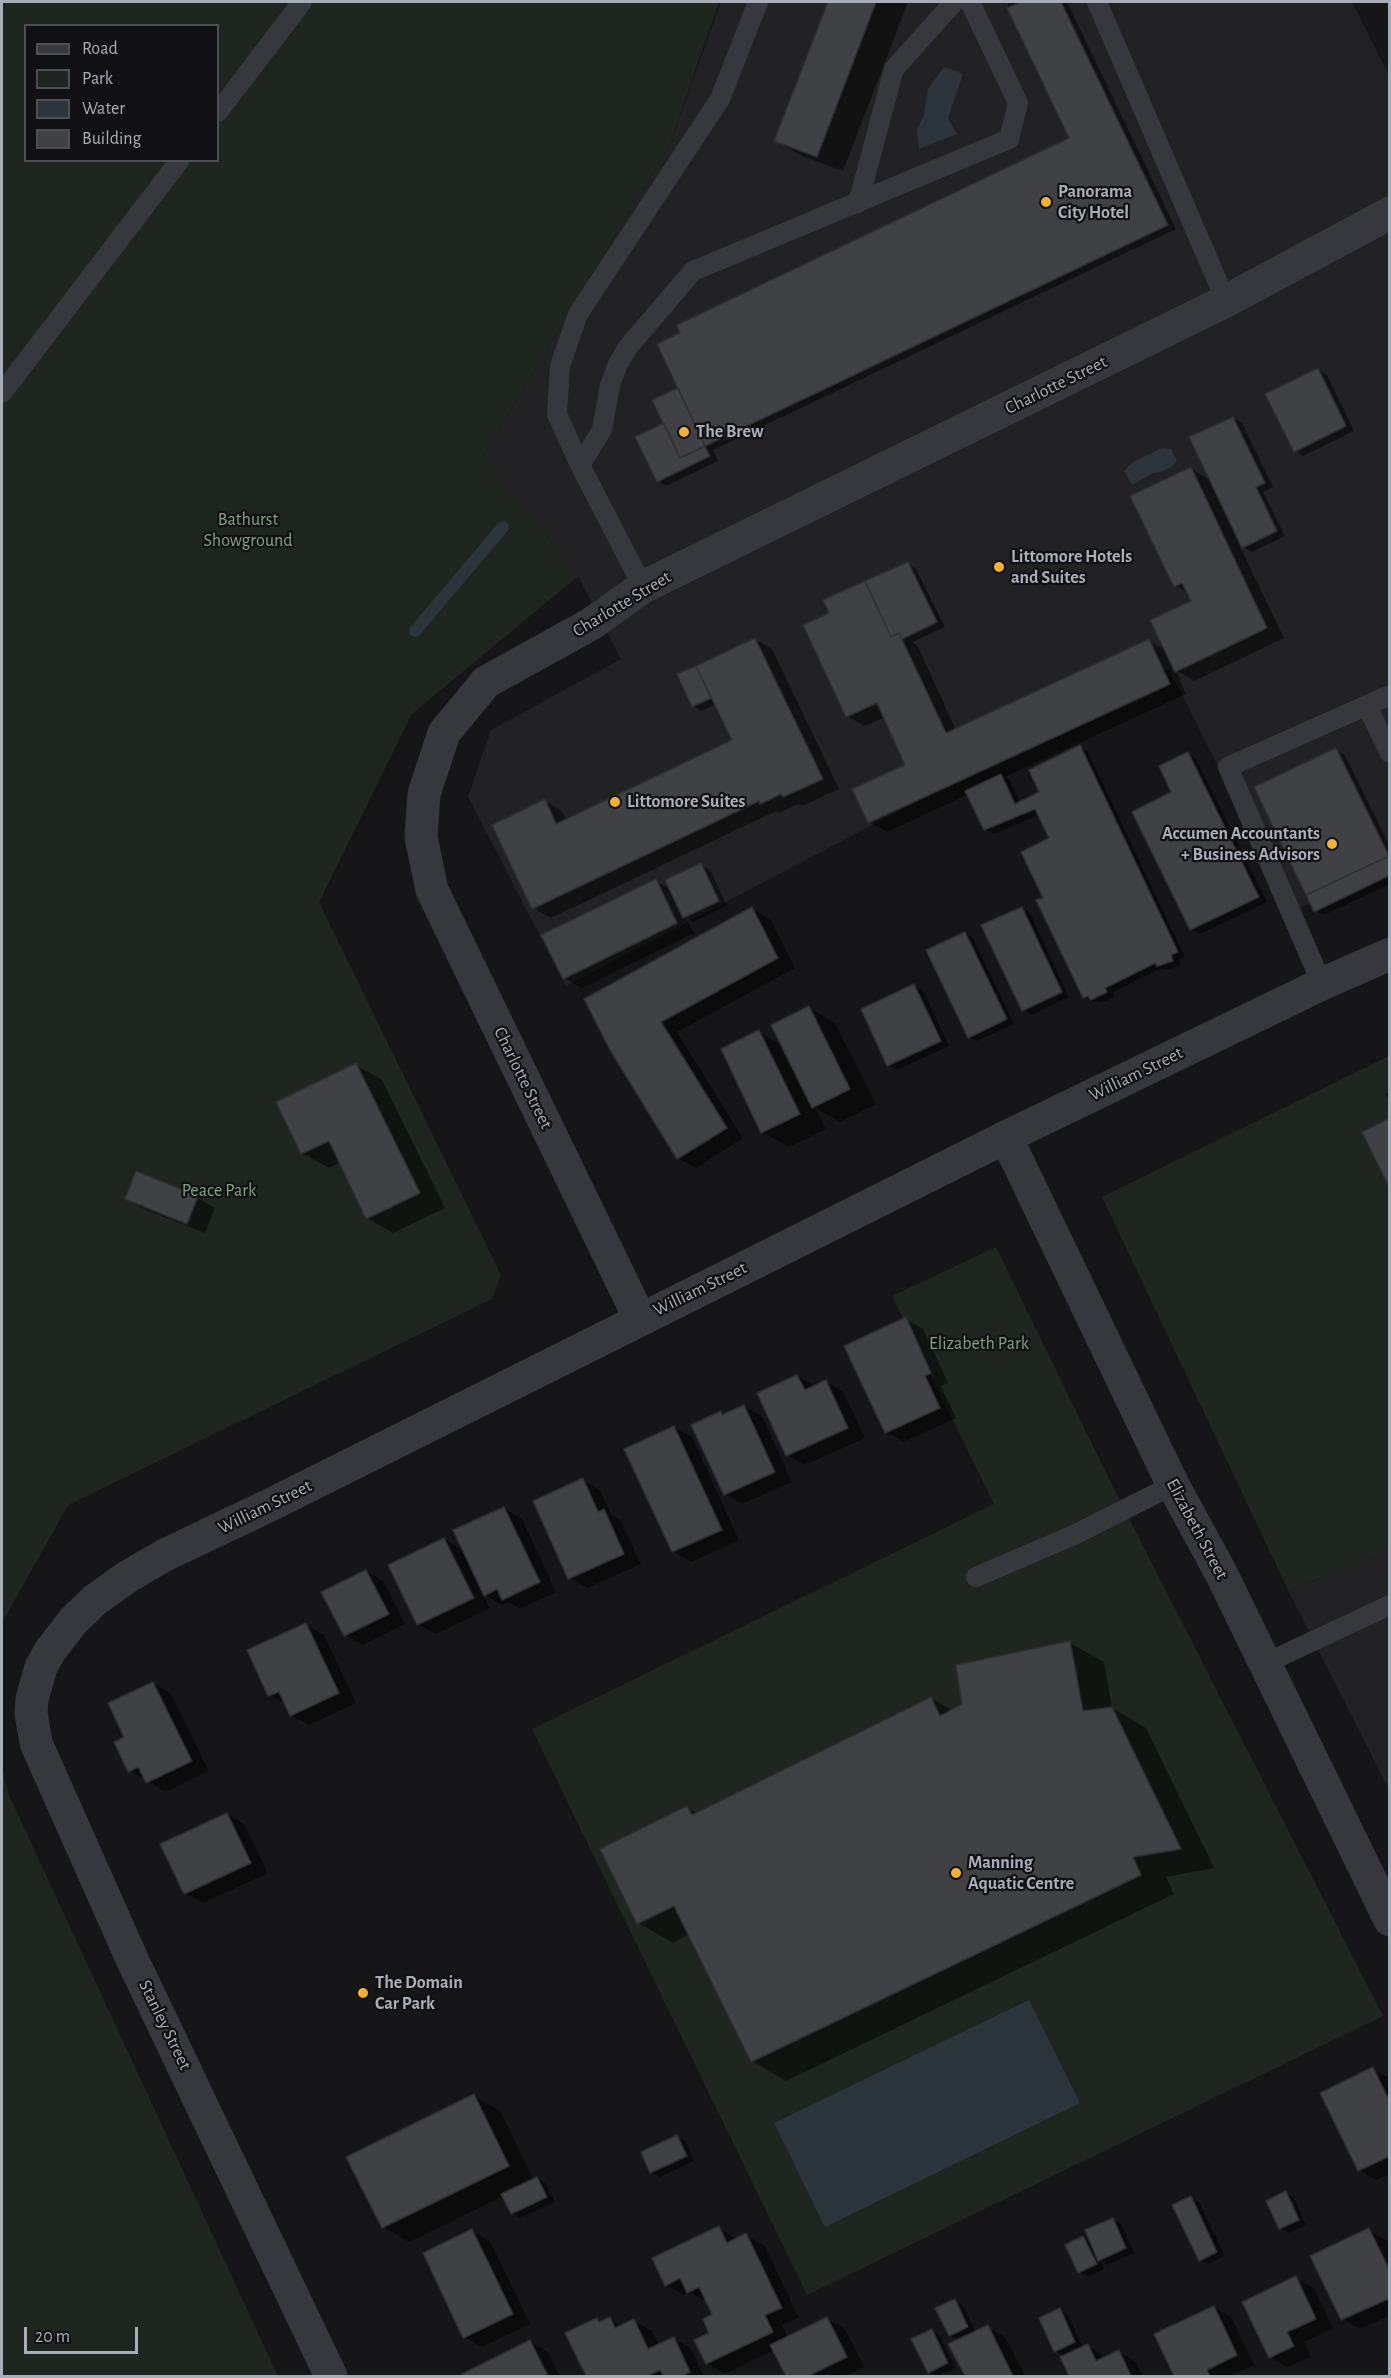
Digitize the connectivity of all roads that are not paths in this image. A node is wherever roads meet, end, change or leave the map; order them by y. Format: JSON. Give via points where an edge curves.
{"nodes":[{"id":1,"x":302,"y":2,"type":"edge"},
{"id":2,"x":758,"y":2,"type":"edge"},
{"id":3,"x":954,"y":2,"type":"edge"},
{"id":4,"x":970,"y":2,"type":"edge"},
{"id":5,"x":1096,"y":2,"type":"edge"},
{"id":6,"x":219,"y":111,"type":"edge"},
{"id":7,"x":178,"y":162,"type":"edge"},
{"id":8,"x":858,"y":203,"type":"junction"},
{"id":9,"x":1389,"y":213,"type":"edge"},
{"id":10,"x":1226,"y":301,"type":"junction"},
{"id":11,"x":2,"y":393,"type":"edge"},
{"id":12,"x":580,"y":465,"type":"junction"},
{"id":13,"x":643,"y":587,"type":"junction"},
{"id":14,"x":1389,"y":695,"type":"edge"},
{"id":15,"x":1367,"y":706,"type":"junction"},
{"id":16,"x":1389,"y":753,"type":"edge"},
{"id":17,"x":1389,"y":954,"type":"edge"},
{"id":18,"x":1322,"y":984,"type":"junction"},
{"id":19,"x":1006,"y":1137,"type":"junction"},
{"id":20,"x":640,"y":1318,"type":"junction"},
{"id":21,"x":1173,"y":1485,"type":"junction"},
{"id":22,"x":976,"y":1577,"type":"dead end"},
{"id":23,"x":1389,"y":1605,"type":"edge"},
{"id":24,"x":1264,"y":1664,"type":"junction"},
{"id":25,"x":41,"y":1667,"type":"joint"},
{"id":26,"x":1389,"y":1920,"type":"edge"},
{"id":27,"x":331,"y":2376,"type":"edge"}],
"edges":[{"from":1,"to":6,"type":"lane"},
{"from":2,"to":12,"type":"lane","via":[[720,99],[578,314],[560,366],[557,414]]},
{"from":3,"to":8,"type":"lane","via":[[894,69]]},
{"from":4,"to":8,"type":"lane","via":[[1018,104],[1009,139]]},
{"from":5,"to":10,"type":"lane"},
{"from":7,"to":11,"type":"lane"},
{"from":8,"to":12,"type":"lane","via":[[693,271],[618,364],[602,430]]},
{"from":9,"to":10,"type":"street","name":"Charlotte Street"},
{"from":10,"to":13,"type":"street","name":"Charlotte Street"},
{"from":12,"to":13,"type":"lane"},
{"from":13,"to":20,"type":"street","name":"Charlotte Street","via":[[591,624],[486,682],[444,733],[424,794],[421,837],[432,890]]},
{"from":14,"to":15,"type":"lane"},
{"from":15,"to":16,"type":"lane"},
{"from":15,"to":18,"type":"lane","via":[[1228,767]]},
{"from":17,"to":18,"type":"street","name":"William Street"},
{"from":18,"to":19,"type":"street","name":"William Street"},
{"from":19,"to":20,"type":"street","name":"William Street"},
{"from":19,"to":21,"type":"street","name":"Elizabeth Street"},
{"from":20,"to":25,"type":"street","name":"William Street","via":[[127,1577],[74,1620]]},
{"from":21,"to":22,"type":"lane","via":[[1076,1534]]},
{"from":21,"to":24,"type":"street","name":"Elizabeth Street"},
{"from":23,"to":24,"type":"lane"},
{"from":24,"to":26,"type":"street","name":"Elizabeth Street"},
{"from":25,"to":27,"type":"street","name":"Stanley Street","via":[[31,1713],[36,1743],[49,1775],[132,1959]]}]}
